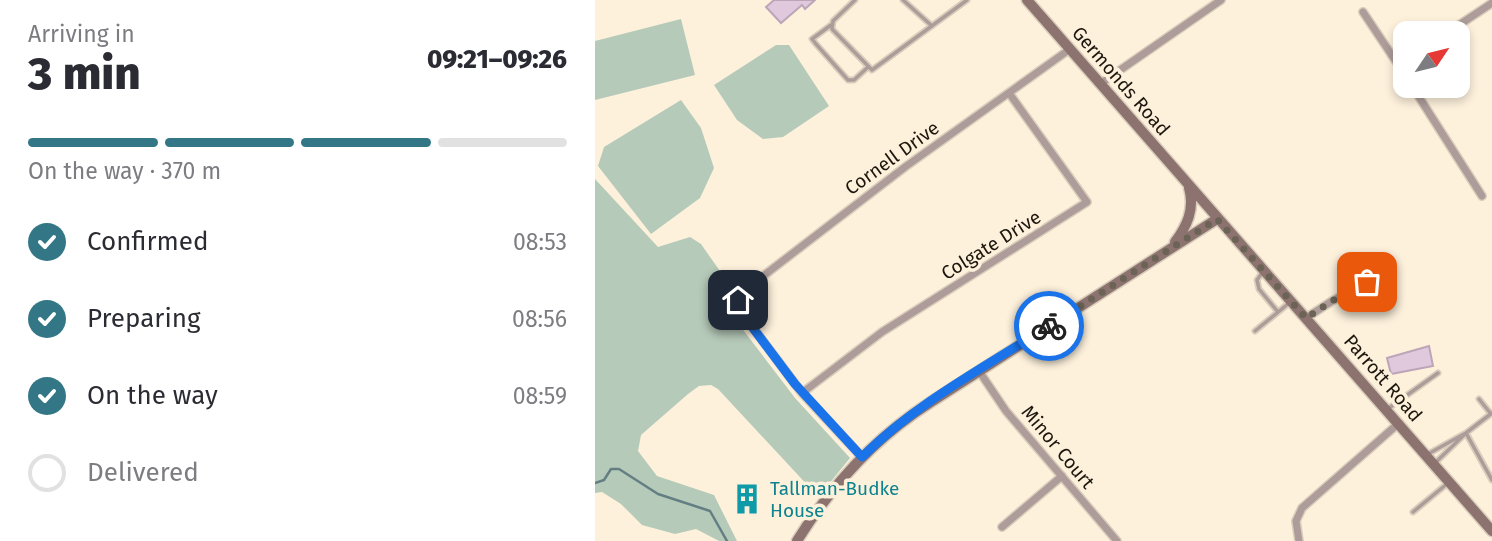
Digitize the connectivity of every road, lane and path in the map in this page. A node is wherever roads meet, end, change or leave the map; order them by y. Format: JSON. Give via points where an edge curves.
{"nodes":[{"id":1,"x":855,"y":0,"type":"edge"},
{"id":2,"x":903,"y":0,"type":"edge"},
{"id":3,"x":967,"y":0,"type":"edge"},
{"id":4,"x":1027,"y":0,"type":"edge"},
{"id":5,"x":1221,"y":0,"type":"edge"},
{"id":6,"x":1212,"y":3,"type":"edge"},
{"id":7,"x":1492,"y":4,"type":"edge"},
{"id":8,"x":1363,"y":12,"type":"dead end"},
{"id":9,"x":1466,"y":21,"type":"edge"},
{"id":10,"x":831,"y":25,"type":"junction"},
{"id":11,"x":932,"y":26,"type":"junction"},
{"id":12,"x":1070,"y":49,"type":"junction"},
{"id":13,"x":1393,"y":51,"type":"edge"},
{"id":14,"x":867,"y":68,"type":"junction"},
{"id":15,"x":1100,"y":84,"type":"junction"},
{"id":16,"x":1009,"y":93,"type":"junction"},
{"id":17,"x":1420,"y":98,"type":"edge"},
{"id":18,"x":1188,"y":185,"type":"junction"},
{"id":19,"x":1482,"y":196,"type":"dead end"},
{"id":20,"x":1217,"y":219,"type":"junction"},
{"id":21,"x":1169,"y":250,"type":"junction"},
{"id":22,"x":1379,"y":260,"type":"dead end"},
{"id":23,"x":1264,"y":272,"type":"junction"},
{"id":24,"x":1384,"y":273,"type":"junction"},
{"id":25,"x":1390,"y":284,"type":"dead end"},
{"id":26,"x":1291,"y":302,"type":"junction"},
{"id":27,"x":1278,"y":312,"type":"junction"},
{"id":28,"x":1306,"y":318,"type":"junction"},
{"id":29,"x":1255,"y":331,"type":"dead end"},
{"id":30,"x":979,"y":371,"type":"junction"},
{"id":31,"x":1438,"y":373,"type":"dead end"},
{"id":32,"x":802,"y":393,"type":"junction"},
{"id":33,"x":1479,"y":399,"type":"dead end"},
{"id":34,"x":1387,"y":410,"type":"junction"},
{"id":35,"x":1491,"y":413,"type":"edge"},
{"id":36,"x":1399,"y":423,"type":"junction"},
{"id":37,"x":1466,"y":433,"type":"junction"},
{"id":38,"x":1427,"y":455,"type":"junction"},
{"id":39,"x":862,"y":457,"type":"junction"},
{"id":40,"x":1434,"y":464,"type":"junction"},
{"id":41,"x":1062,"y":476,"type":"junction"},
{"id":42,"x":1492,"y":480,"type":"edge"},
{"id":43,"x":1449,"y":481,"type":"junction"},
{"id":44,"x":1413,"y":512,"type":"dead end"},
{"id":45,"x":1002,"y":527,"type":"dead end"},
{"id":46,"x":1492,"y":531,"type":"edge"},
{"id":47,"x":797,"y":541,"type":"edge"},
{"id":48,"x":1117,"y":541,"type":"edge"},
{"id":49,"x":1299,"y":541,"type":"edge"}],
"edges":[{"from":1,"to":10,"type":"lane"},
{"from":2,"to":11,"type":"lane"},
{"from":3,"to":11,"type":"lane"},
{"from":4,"to":12,"type":"street","name":"Germonds Road"},
{"from":5,"to":6,"type":"street"},
{"from":6,"to":15,"type":"street"},
{"from":7,"to":9,"type":"street"},
{"from":8,"to":13,"type":"street"},
{"from":10,"to":14,"type":"lane"},
{"from":10,"to":14,"type":"lane","via":[[813,39],[816,44],[848,80]]},
{"from":11,"to":14,"type":"lane","via":[[876,69]]},
{"from":12,"to":15,"type":"street","name":"Germonds Road"},
{"from":12,"to":16,"type":"street","name":"Cornell Drive"},
{"from":15,"to":18,"type":"street","name":"Germonds Road"},
{"from":16,"to":32,"type":"street","name":"Cornell Drive","via":[[745,288],[738,300],[741,312]]},
{"from":16,"to":32,"type":"street","name":"Colgate Drive","via":[[1087,202],[882,332]]},
{"from":17,"to":19,"type":"street"},
{"from":18,"to":20,"type":"street","name":"Germonds Road"},
{"from":18,"to":21,"type":"street","via":[[1192,199],[1189,218]]},
{"from":20,"to":21,"type":"street"},
{"from":20,"to":23,"type":"street","name":"Parrott Road"},
{"from":21,"to":30,"type":"street"},
{"from":22,"to":24,"type":"street"},
{"from":23,"to":26,"type":"street","name":"Parrott Road"},
{"from":23,"to":27,"type":"lane","via":[[1257,280],[1259,289]]},
{"from":24,"to":25,"type":"street"},
{"from":24,"to":28,"type":"street"},
{"from":26,"to":27,"type":"lane"},
{"from":26,"to":28,"type":"street","name":"Parrott Road"},
{"from":27,"to":29,"type":"lane"},
{"from":28,"to":34,"type":"street","name":"Parrott Road"},
{"from":30,"to":39,"type":"street","via":[[915,412]]},
{"from":30,"to":41,"type":"street","name":"Minor Court","via":[[1006,411]]},
{"from":31,"to":34,"type":"lane"},
{"from":32,"to":39,"type":"street"},
{"from":33,"to":35,"type":"lane"},
{"from":34,"to":36,"type":"street","name":"Parrott Road"},
{"from":35,"to":37,"type":"lane"},
{"from":36,"to":38,"type":"street","name":"Parrott Road"},
{"from":36,"to":49,"type":"street","via":[[1302,508],[1297,521]]},
{"from":37,"to":38,"type":"lane"},
{"from":37,"to":40,"type":"lane"},
{"from":37,"to":42,"type":"lane"},
{"from":38,"to":40,"type":"street","name":"Parrott Road"},
{"from":39,"to":47,"type":"street"},
{"from":40,"to":43,"type":"street","name":"Parrott Road"},
{"from":41,"to":45,"type":"street"},
{"from":41,"to":48,"type":"street","name":"Minor Court"},
{"from":43,"to":44,"type":"lane"},
{"from":43,"to":46,"type":"street","name":"Parrott Road"}]}
